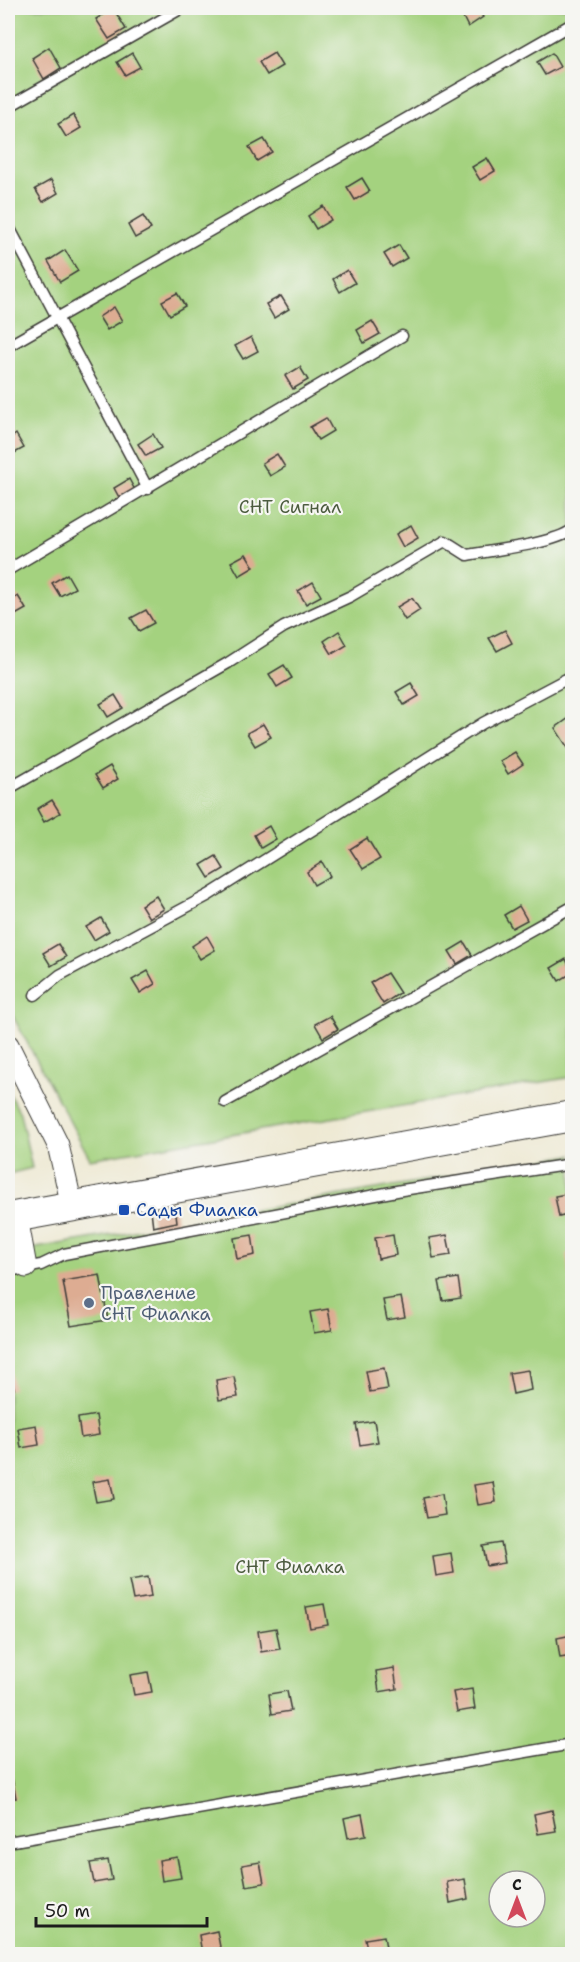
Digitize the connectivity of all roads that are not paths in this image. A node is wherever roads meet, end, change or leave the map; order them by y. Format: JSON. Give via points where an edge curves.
{"nodes":[{"id":1,"x":182,"y":8,"type":"edge"},
{"id":2,"x":573,"y":24,"type":"edge"},
{"id":3,"x":8,"y":107,"type":"edge"},
{"id":4,"x":8,"y":225,"type":"edge"},
{"id":5,"x":57,"y":318,"type":"junction"},
{"id":6,"x":402,"y":336,"type":"dead end"},
{"id":7,"x":8,"y":346,"type":"edge"},
{"id":8,"x":148,"y":489,"type":"junction"},
{"id":9,"x":573,"y":530,"type":"edge"},
{"id":10,"x":8,"y":570,"type":"edge"},
{"id":11,"x":573,"y":676,"type":"edge"},
{"id":12,"x":8,"y":789,"type":"edge"},
{"id":13,"x":573,"y":907,"type":"edge"},
{"id":14,"x":35,"y":995,"type":"dead end"},
{"id":15,"x":8,"y":1044,"type":"edge"},
{"id":16,"x":225,"y":1102,"type":"dead end"},
{"id":17,"x":573,"y":1116,"type":"edge"},
{"id":18,"x":573,"y":1164,"type":"edge"},
{"id":19,"x":72,"y":1206,"type":"junction"},
{"id":20,"x":12,"y":1217,"type":"edge"},
{"id":21,"x":17,"y":1269,"type":"edge"},
{"id":22,"x":573,"y":1744,"type":"edge"},
{"id":23,"x":8,"y":1842,"type":"edge"}],
"edges":[{"from":1,"to":3,"type":"lane"},
{"from":2,"to":5,"type":"lane"},
{"from":4,"to":5,"type":"lane"},
{"from":5,"to":7,"type":"lane"},
{"from":5,"to":8,"type":"lane"},
{"from":6,"to":8,"type":"lane"},
{"from":8,"to":10,"type":"lane"},
{"from":9,"to":12,"type":"lane","via":[[538,542],[467,555],[445,542],[351,596],[284,627]]},
{"from":11,"to":14,"type":"lane","via":[[483,723],[209,895],[60,975]]},
{"from":13,"to":16,"type":"lane"},
{"from":15,"to":19,"type":"street","via":[[58,1144]]},
{"from":17,"to":19,"type":"street"},
{"from":18,"to":21,"type":"lane","via":[[402,1190],[64,1254],[41,1265]]},
{"from":19,"to":20,"type":"street"},
{"from":20,"to":21,"type":"street"},
{"from":22,"to":23,"type":"lane"}]}
